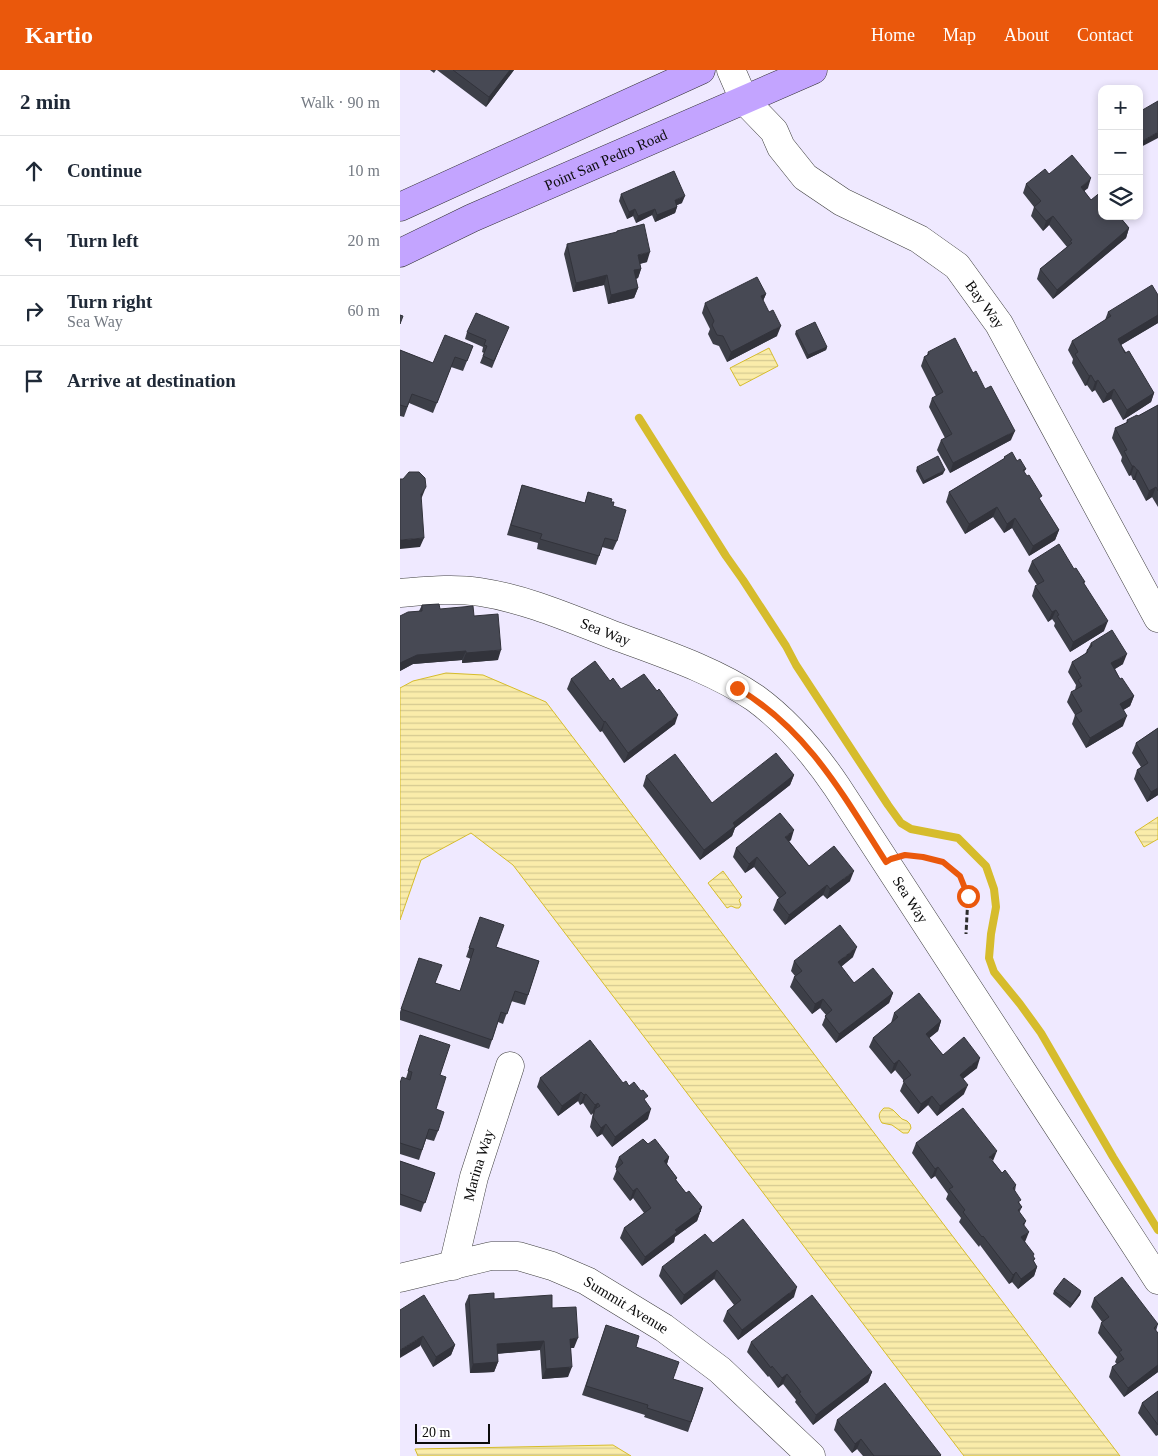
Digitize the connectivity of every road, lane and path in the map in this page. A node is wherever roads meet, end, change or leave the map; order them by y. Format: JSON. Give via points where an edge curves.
{"nodes":[{"id":1,"x":701,"y":70,"type":"edge"},
{"id":2,"x":731,"y":70,"type":"edge"},
{"id":3,"x":813,"y":70,"type":"edge"},
{"id":4,"x":744,"y":100,"type":"junction"},
{"id":5,"x":400,"y":207,"type":"edge"},
{"id":6,"x":400,"y":253,"type":"edge"},
{"id":7,"x":400,"y":593,"type":"edge"},
{"id":8,"x":1158,"y":618,"type":"edge"},
{"id":9,"x":886,"y":862,"type":"junction"},
{"id":10,"x":948,"y":956,"type":"junction"},
{"id":11,"x":510,"y":1066,"type":"dead end"},
{"id":12,"x":453,"y":1266,"type":"junction"},
{"id":13,"x":400,"y":1278,"type":"edge"},
{"id":14,"x":1158,"y":1280,"type":"edge"},
{"id":15,"x":811,"y":1456,"type":"edge"}],
"edges":[{"from":1,"to":5,"type":"main road"},
{"from":2,"to":4,"type":"street","name":"Bay Way"},
{"from":3,"to":4,"type":"main road","name":"Point San Pedro Road"},
{"from":4,"to":6,"type":"main road","name":"Point San Pedro Road","via":[[472,218]]},
{"from":4,"to":8,"type":"street","name":"Bay Way","via":[[774,131],[781,147],[804,177],[842,202],[919,239],[957,266],[999,324]]},
{"from":7,"to":9,"type":"street","name":"Sea Way","via":[[478,591],[520,600],[685,662],[737,688],[780,719],[815,756]]},
{"from":9,"to":10,"type":"street","name":"Sea Way"},
{"from":9,"to":10,"type":"path","via":[[905,855],[923,857],[943,862],[960,876],[968,896],[966,935]]},
{"from":10,"to":14,"type":"street","name":"Sea Way"},
{"from":11,"to":12,"type":"street","name":"Marina Way","via":[[474,1177]]},
{"from":12,"to":13,"type":"street","name":"Summit Avenue"},
{"from":12,"to":15,"type":"street","name":"Summit Avenue","via":[[491,1256],[518,1256],[587,1281],[664,1328],[720,1370]]}]}
